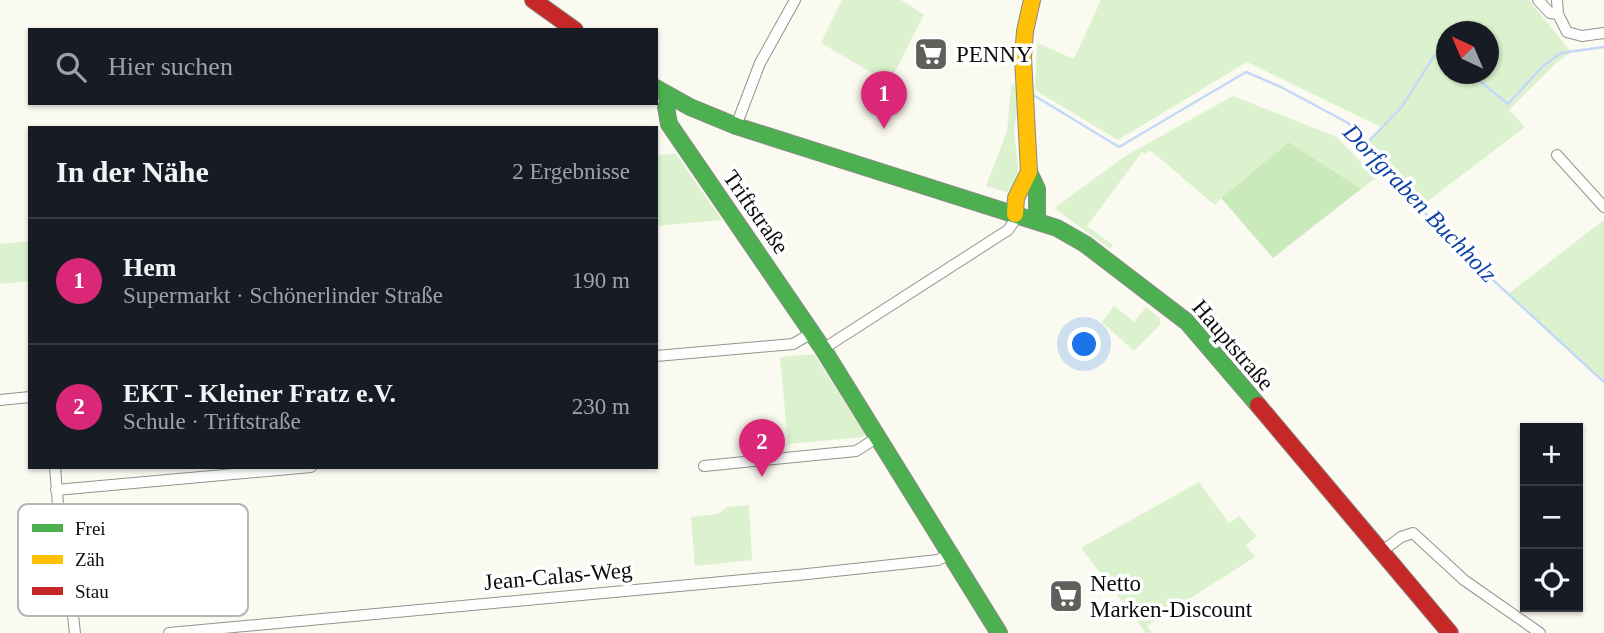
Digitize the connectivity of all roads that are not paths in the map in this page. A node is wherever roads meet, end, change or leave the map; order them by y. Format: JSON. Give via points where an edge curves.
{"nodes":[{"id":1,"x":533,"y":0,"type":"edge"},
{"id":2,"x":795,"y":0,"type":"edge"},
{"id":3,"x":1032,"y":0,"type":"edge"},
{"id":4,"x":1538,"y":0,"type":"edge"},
{"id":5,"x":1557,"y":0,"type":"edge"},
{"id":6,"x":1558,"y":14,"type":"junction"},
{"id":7,"x":572,"y":28,"type":"edge"},
{"id":8,"x":1604,"y":33,"type":"edge"},
{"id":9,"x":663,"y":92,"type":"edge"},
{"id":10,"x":736,"y":126,"type":"junction"},
{"id":11,"x":1558,"y":155,"type":"dead end"},
{"id":12,"x":1029,"y":172,"type":"junction"},
{"id":13,"x":1604,"y":207,"type":"edge"},
{"id":14,"x":1015,"y":214,"type":"junction"},
{"id":15,"x":1037,"y":220,"type":"junction"},
{"id":16,"x":812,"y":332,"type":"junction"},
{"id":17,"x":823,"y":349,"type":"junction"},
{"id":18,"x":658,"y":356,"type":"edge"},
{"id":19,"x":28,"y":397,"type":"edge"},
{"id":20,"x":0,"y":400,"type":"edge"},
{"id":21,"x":878,"y":437,"type":"junction"},
{"id":22,"x":704,"y":466,"type":"dead end"},
{"id":23,"x":55,"y":469,"type":"edge"},
{"id":24,"x":289,"y":469,"type":"edge"},
{"id":25,"x":56,"y":490,"type":"junction"},
{"id":26,"x":58,"y":504,"type":"edge"},
{"id":27,"x":1381,"y":552,"type":"junction"},
{"id":28,"x":950,"y":554,"type":"junction"},
{"id":29,"x":169,"y":633,"type":"edge"},
{"id":30,"x":999,"y":633,"type":"edge"},
{"id":31,"x":1450,"y":633,"type":"edge"},
{"id":32,"x":1540,"y":633,"type":"edge"}],
"edges":[{"from":1,"to":7,"type":"main road"},
{"from":2,"to":10,"type":"street","via":[[760,63]]},
{"from":3,"to":12,"type":"main road","via":[[1023,57]]},
{"from":4,"to":6,"type":"street","via":[[1550,13]]},
{"from":5,"to":6,"type":"street"},
{"from":6,"to":8,"type":"street","via":[[1567,32],[1582,36]]},
{"from":9,"to":10,"type":"main road","name":"Hauptstraße"},
{"from":9,"to":16,"type":"main road","name":"Triftstraße","via":[[669,124]]},
{"from":10,"to":14,"type":"main road","name":"Hauptstraße"},
{"from":11,"to":13,"type":"street"},
{"from":12,"to":14,"type":"main road","via":[[1016,198]]},
{"from":12,"to":15,"type":"main road","via":[[1036,181]]},
{"from":14,"to":15,"type":"main road","name":"Hauptstraße"},
{"from":14,"to":17,"type":"street","via":[[1008,230]]},
{"from":15,"to":27,"type":"main road","name":"Hauptstraße","via":[[1085,244],[1187,322]]},
{"from":16,"to":17,"type":"main road","name":"Triftstraße"},
{"from":16,"to":18,"type":"street","via":[[793,344]]},
{"from":17,"to":21,"type":"main road","name":"Triftstraße"},
{"from":19,"to":20,"type":"street"},
{"from":21,"to":22,"type":"street","via":[[856,451]]},
{"from":21,"to":28,"type":"main road","name":"Triftstraße"},
{"from":23,"to":25,"type":"street"},
{"from":24,"to":25,"type":"street"},
{"from":25,"to":26,"type":"street"},
{"from":27,"to":31,"type":"main road","name":"Hauptstraße"},
{"from":27,"to":32,"type":"street","via":[[1413,533],[1480,593]]},
{"from":28,"to":29,"type":"street","name":"Jean-Calas-Weg","via":[[798,575]]},
{"from":28,"to":30,"type":"main road","name":"Triftstraße"}]}
